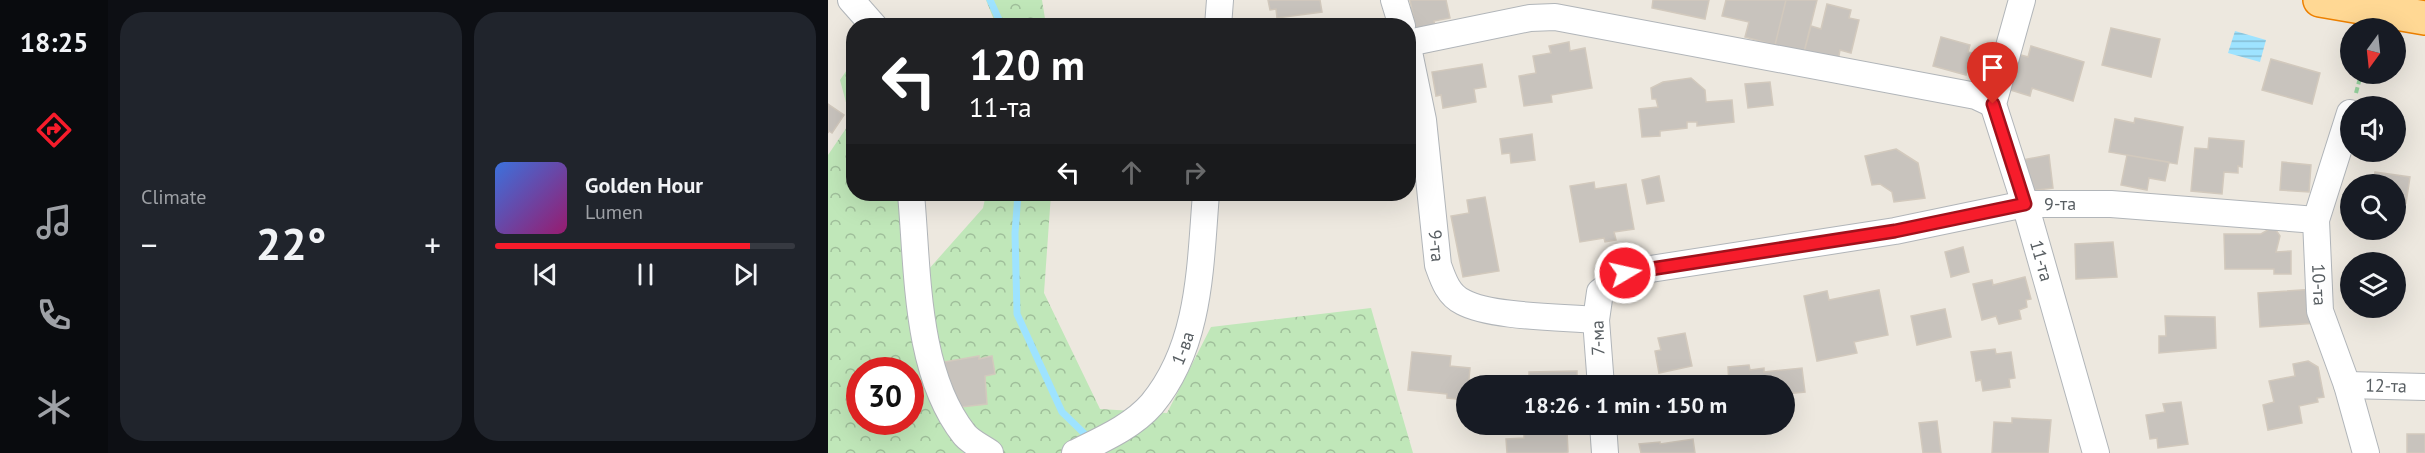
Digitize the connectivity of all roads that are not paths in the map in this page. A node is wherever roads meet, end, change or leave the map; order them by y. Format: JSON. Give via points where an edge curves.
{"nodes":[{"id":1,"x":851,"y":0,"type":"edge"},
{"id":2,"x":1220,"y":0,"type":"edge"},
{"id":3,"x":1394,"y":0,"type":"edge"},
{"id":4,"x":2022,"y":0,"type":"edge"},
{"id":5,"x":2320,"y":0,"type":"edge"},
{"id":6,"x":867,"y":18,"type":"edge"},
{"id":7,"x":1219,"y":18,"type":"edge"},
{"id":8,"x":1400,"y":18,"type":"edge"},
{"id":9,"x":2425,"y":18,"type":"edge"},
{"id":10,"x":1416,"y":43,"type":"edge"},
{"id":11,"x":1416,"y":85,"type":"edge"},
{"id":12,"x":1993,"y":104,"type":"junction"},
{"id":13,"x":2340,"y":144,"type":"edge"},
{"id":14,"x":912,"y":201,"type":"edge"},
{"id":15,"x":1205,"y":201,"type":"edge"},
{"id":16,"x":2025,"y":204,"type":"junction"},
{"id":17,"x":2316,"y":220,"type":"junction"},
{"id":18,"x":1600,"y":292,"type":"joint"},
{"id":19,"x":1596,"y":320,"type":"junction"},
{"id":20,"x":1600,"y":375,"type":"edge"},
{"id":21,"x":2347,"y":385,"type":"junction"},
{"id":22,"x":2425,"y":387,"type":"edge"},
{"id":23,"x":1604,"y":435,"type":"edge"},
{"id":24,"x":990,"y":453,"type":"edge"},
{"id":25,"x":1075,"y":453,"type":"edge"},
{"id":26,"x":1605,"y":453,"type":"edge"},
{"id":27,"x":2096,"y":453,"type":"edge"},
{"id":28,"x":2366,"y":453,"type":"edge"}],
"edges":[{"from":1,"to":6,"type":"street"},
{"from":2,"to":7,"type":"street"},
{"from":3,"to":8,"type":"street"},
{"from":4,"to":12,"type":"street"},
{"from":5,"to":9,"type":"highway"},
{"from":10,"to":12,"type":"street","via":[[1530,18],[1555,17],[1976,96]]},
{"from":11,"to":19,"type":"street","name":"9-та","via":[[1438,265],[1445,286],[1461,302],[1486,311]]},
{"from":12,"to":16,"type":"street","name":"11-та"},
{"from":13,"to":17,"type":"street","name":"10-та"},
{"from":14,"to":24,"type":"street","via":[[923,322],[932,370],[945,405],[966,436]]},
{"from":15,"to":25,"type":"street","name":"1-ва","via":[[1192,322],[1178,363],[1151,404],[1116,433]]},
{"from":16,"to":17,"type":"street","name":"9-та","via":[[2111,204]]},
{"from":16,"to":18,"type":"street","name":"9-та","via":[[1895,231],[1625,273]]},
{"from":16,"to":27,"type":"street","name":"11-та"},
{"from":17,"to":21,"type":"street","name":"10-та","via":[[2320,311]]},
{"from":18,"to":19,"type":"street","name":"7-ма"},
{"from":19,"to":20,"type":"street","name":"7-ма"},
{"from":21,"to":22,"type":"street","name":"12-та"},
{"from":21,"to":28,"type":"street","name":"10-та"},
{"from":23,"to":26,"type":"street"}]}
